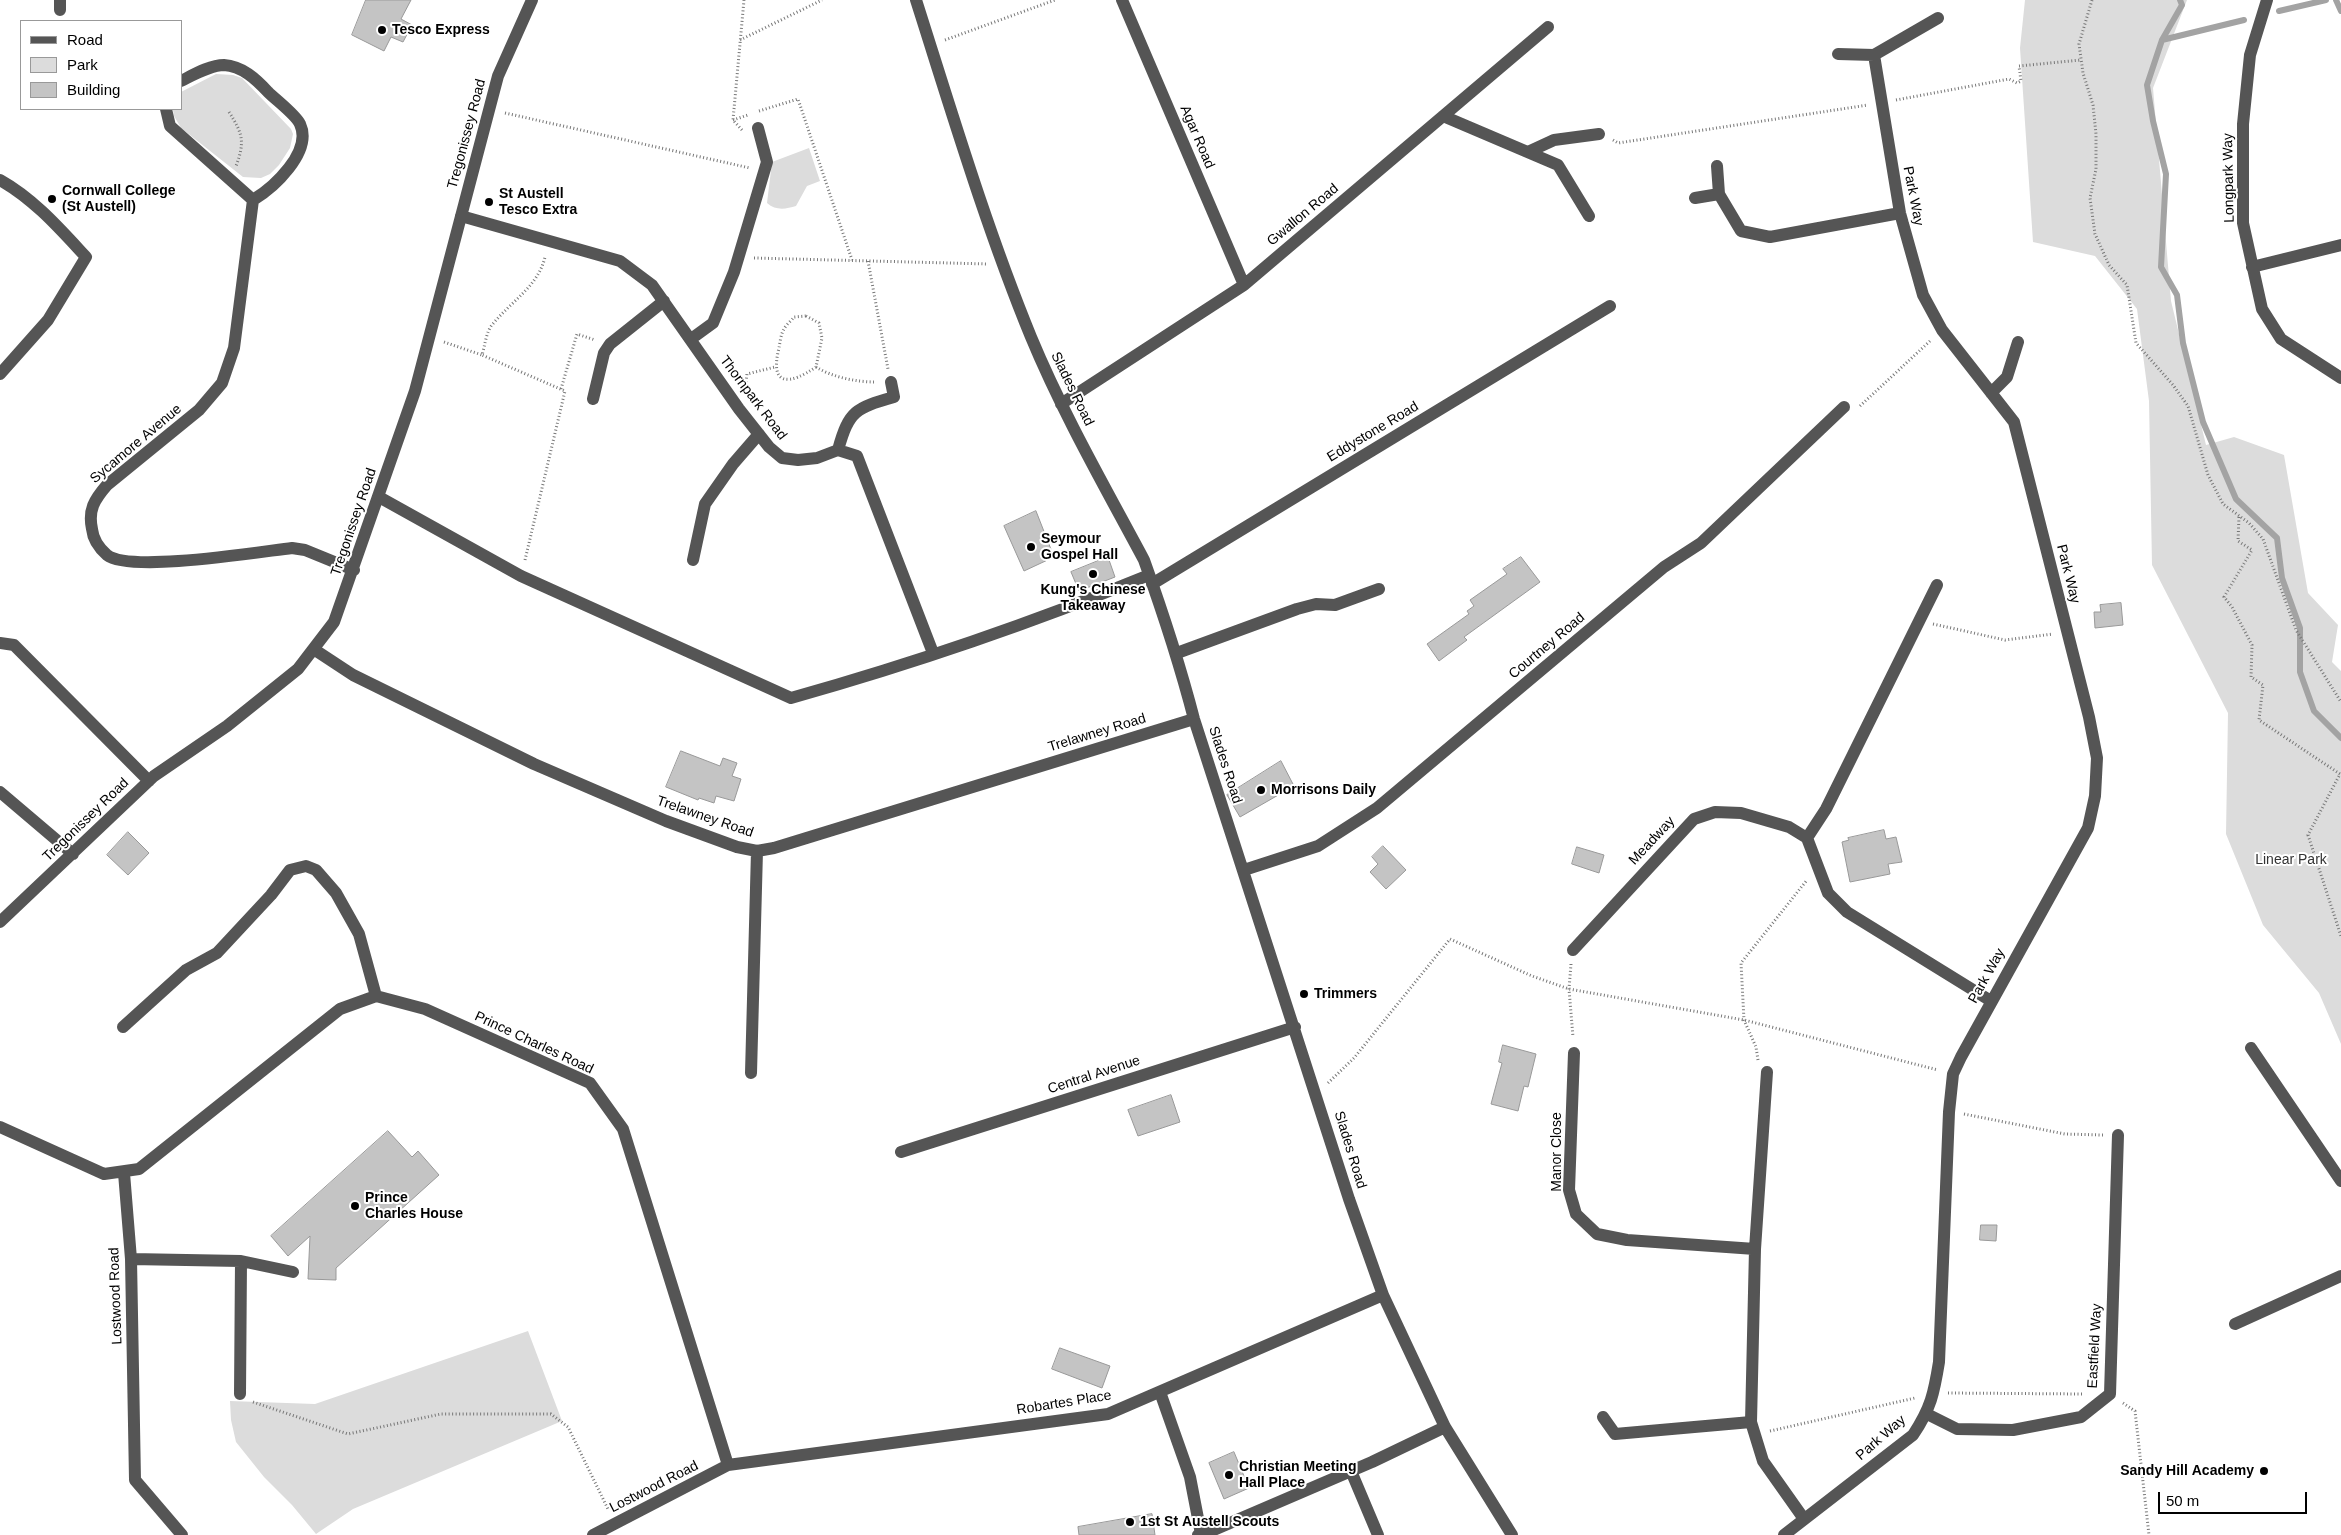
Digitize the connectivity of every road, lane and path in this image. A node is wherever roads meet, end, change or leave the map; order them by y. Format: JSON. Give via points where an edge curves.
{"nodes":[{"id":1,"x":744,"y":0,"type":"edge"},
{"id":2,"x":822,"y":0,"type":"edge"},
{"id":3,"x":916,"y":0,"type":"edge"},
{"id":4,"x":1055,"y":0,"type":"edge"},
{"id":5,"x":1122,"y":0,"type":"edge"},
{"id":6,"x":2092,"y":0,"type":"edge"},
{"id":7,"x":2267,"y":0,"type":"edge"},
{"id":8,"x":527,"y":1,"type":"edge"},
{"id":9,"x":1938,"y":18,"type":"dead end"},
{"id":10,"x":1548,"y":27,"type":"dead end"},
{"id":11,"x":740,"y":40,"type":"junction"},
{"id":12,"x":930,"y":46,"type":"junction"},
{"id":13,"x":1838,"y":54,"type":"dead end"},
{"id":14,"x":1874,"y":55,"type":"junction"},
{"id":15,"x":2082,"y":60,"type":"junction"},
{"id":16,"x":182,"y":81,"type":"edge"},
{"id":17,"x":1882,"y":103,"type":"junction"},
{"id":18,"x":166,"y":110,"type":"edge"},
{"id":19,"x":489,"y":110,"type":"junction"},
{"id":20,"x":229,"y":112,"type":"dead end"},
{"id":21,"x":1443,"y":116,"type":"junction"},
{"id":22,"x":733,"y":120,"type":"junction"},
{"id":23,"x":758,"y":128,"type":"joint"},
{"id":24,"x":1599,"y":134,"type":"joint"},
{"id":25,"x":1528,"y":152,"type":"junction"},
{"id":26,"x":1717,"y":166,"type":"dead end"},
{"id":27,"x":764,"y":172,"type":"junction"},
{"id":28,"x":0,"y":180,"type":"edge"},
{"id":29,"x":231,"y":180,"type":"junction"},
{"id":30,"x":1719,"y":194,"type":"junction"},
{"id":31,"x":1695,"y":198,"type":"dead end"},
{"id":32,"x":253,"y":200,"type":"junction"},
{"id":33,"x":1900,"y":213,"type":"junction"},
{"id":34,"x":461,"y":216,"type":"junction"},
{"id":35,"x":1589,"y":216,"type":"dead end"},
{"id":36,"x":548,"y":241,"type":"junction"},
{"id":37,"x":2341,"y":246,"type":"edge"},
{"id":38,"x":739,"y":255,"type":"junction"},
{"id":39,"x":852,"y":260,"type":"junction"},
{"id":40,"x":1002,"y":260,"type":"junction"},
{"id":41,"x":868,"y":261,"type":"junction"},
{"id":42,"x":2252,"y":267,"type":"junction"},
{"id":43,"x":1244,"y":285,"type":"junction"},
{"id":44,"x":664,"y":301,"type":"junction"},
{"id":45,"x":1610,"y":306,"type":"dead end"},
{"id":46,"x":1942,"y":330,"type":"junction"},
{"id":47,"x":429,"y":337,"type":"junction"},
{"id":48,"x":691,"y":339,"type":"junction"},
{"id":49,"x":2018,"y":342,"type":"dead end"},
{"id":50,"x":610,"y":344,"type":"junction"},
{"id":51,"x":482,"y":354,"type":"junction"},
{"id":52,"x":775,"y":367,"type":"junction"},
{"id":53,"x":816,"y":367,"type":"junction"},
{"id":54,"x":0,"y":374,"type":"edge"},
{"id":55,"x":2341,"y":378,"type":"edge"},
{"id":56,"x":891,"y":382,"type":"junction"},
{"id":57,"x":561,"y":389,"type":"junction"},
{"id":58,"x":1992,"y":393,"type":"junction"},
{"id":59,"x":593,"y":399,"type":"dead end"},
{"id":60,"x":1061,"y":404,"type":"junction"},
{"id":61,"x":1844,"y":407,"type":"joint"},
{"id":62,"x":739,"y":409,"type":"junction"},
{"id":63,"x":759,"y":434,"type":"junction"},
{"id":64,"x":838,"y":450,"type":"junction"},
{"id":65,"x":378,"y":497,"type":"junction"},
{"id":66,"x":2239,"y":516,"type":"junction"},
{"id":67,"x":693,"y":560,"type":"dead end"},
{"id":68,"x":354,"y":570,"type":"junction"},
{"id":69,"x":521,"y":576,"type":"junction"},
{"id":70,"x":1150,"y":579,"type":"junction"},
{"id":71,"x":1937,"y":585,"type":"dead end"},
{"id":72,"x":1379,"y":589,"type":"dead end"},
{"id":73,"x":1921,"y":621,"type":"junction"},
{"id":74,"x":2068,"y":633,"type":"junction"},
{"id":75,"x":0,"y":643,"type":"edge"},
{"id":76,"x":315,"y":650,"type":"junction"},
{"id":77,"x":933,"y":654,"type":"junction"},
{"id":78,"x":1177,"y":654,"type":"junction"},
{"id":79,"x":2341,"y":702,"type":"edge"},
{"id":80,"x":1194,"y":718,"type":"junction"},
{"id":81,"x":2340,"y":774,"type":"edge"},
{"id":82,"x":149,"y":781,"type":"junction"},
{"id":83,"x":0,"y":792,"type":"edge"},
{"id":84,"x":1806,"y":838,"type":"junction"},
{"id":85,"x":757,"y":851,"type":"junction"},
{"id":86,"x":73,"y":854,"type":"junction"},
{"id":87,"x":1817,"y":868,"type":"junction"},
{"id":88,"x":1244,"y":870,"type":"junction"},
{"id":89,"x":0,"y":922,"type":"edge"},
{"id":90,"x":2341,"y":936,"type":"edge"},
{"id":91,"x":1573,"y":950,"type":"joint"},
{"id":92,"x":1569,"y":989,"type":"junction"},
{"id":93,"x":376,"y":996,"type":"junction"},
{"id":94,"x":1991,"y":1000,"type":"junction"},
{"id":95,"x":1744,"y":1020,"type":"junction"},
{"id":96,"x":123,"y":1027,"type":"dead end"},
{"id":97,"x":1295,"y":1027,"type":"junction"},
{"id":98,"x":2251,"y":1048,"type":"dead end"},
{"id":99,"x":1574,"y":1053,"type":"joint"},
{"id":100,"x":1767,"y":1072,"type":"joint"},
{"id":101,"x":751,"y":1073,"type":"dead end"},
{"id":102,"x":1953,"y":1074,"type":"junction"},
{"id":103,"x":1317,"y":1095,"type":"junction"},
{"id":104,"x":1949,"y":1112,"type":"junction"},
{"id":105,"x":0,"y":1127,"type":"edge"},
{"id":106,"x":2118,"y":1135,"type":"joint"},
{"id":107,"x":901,"y":1152,"type":"dead end"},
{"id":108,"x":124,"y":1173,"type":"junction"},
{"id":109,"x":2341,"y":1181,"type":"edge"},
{"id":110,"x":1755,"y":1249,"type":"junction"},
{"id":111,"x":132,"y":1259,"type":"junction"},
{"id":112,"x":241,"y":1262,"type":"junction"},
{"id":113,"x":293,"y":1272,"type":"dead end"},
{"id":114,"x":2341,"y":1276,"type":"edge"},
{"id":115,"x":1383,"y":1296,"type":"junction"},
{"id":116,"x":2235,"y":1324,"type":"dead end"},
{"id":117,"x":1160,"y":1392,"type":"junction"},
{"id":118,"x":240,"y":1394,"type":"joint"},
{"id":119,"x":1927,"y":1414,"type":"junction"},
{"id":120,"x":1603,"y":1417,"type":"dead end"},
{"id":121,"x":1751,"y":1422,"type":"junction"},
{"id":122,"x":1445,"y":1427,"type":"junction"},
{"id":123,"x":728,"y":1465,"type":"junction"},
{"id":124,"x":1351,"y":1471,"type":"junction"},
{"id":125,"x":1804,"y":1519,"type":"junction"},
{"id":126,"x":615,"y":1524,"type":"junction"},
{"id":127,"x":1510,"y":1534,"type":"edge"},
{"id":128,"x":182,"y":1535,"type":"edge"},
{"id":129,"x":593,"y":1535,"type":"edge"},
{"id":130,"x":1200,"y":1535,"type":"edge"},
{"id":131,"x":1378,"y":1535,"type":"edge"},
{"id":132,"x":1784,"y":1535,"type":"edge"}],
"edges":[{"from":1,"to":11,"type":"path"},
{"from":2,"to":11,"type":"path"},
{"from":3,"to":12,"type":"street","name":"Slades Road"},
{"from":4,"to":12,"type":"path"},
{"from":5,"to":43,"type":"street","name":"Agar Road"},
{"from":6,"to":15,"type":"path","via":[[2079,44]]},
{"from":7,"to":42,"type":"street","name":"Longpark Way","via":[[2250,55],[2243,124],[2243,223]]},
{"from":8,"to":19,"type":"street","name":"Tregonissey Road","via":[[498,76]]},
{"from":9,"to":14,"type":"street"},
{"from":10,"to":21,"type":"street","name":"Gwallon Road"},
{"from":11,"to":22,"type":"path"},
{"from":12,"to":40,"type":"street","name":"Slades Road"},
{"from":13,"to":14,"type":"street"},
{"from":14,"to":17,"type":"street","name":"Park Way"},
{"from":15,"to":17,"type":"path","via":[[2019,66],[2022,81],[2018,83],[2009,80]]},
{"from":15,"to":66,"type":"path","via":[[2096,134],[2096,169],[2090,198],[2095,234],[2109,265],[2127,285],[2136,343],[2188,406],[2208,475],[2223,504]]},
{"from":16,"to":32,"type":"street","via":[[223,65],[239,68],[256,78],[300,124],[302,137],[297,158],[269,190]]},
{"from":17,"to":24,"type":"path","via":[[1618,143]]},
{"from":17,"to":33,"type":"street","name":"Park Way"},
{"from":18,"to":29,"type":"street","via":[[170,126]]},
{"from":19,"to":27,"type":"path"},
{"from":19,"to":34,"type":"street","name":"Tregonissey Road"},
{"from":20,"to":29,"type":"path","via":[[243,144]]},
{"from":21,"to":25,"type":"street"},
{"from":21,"to":43,"type":"street","name":"Gwallon Road"},
{"from":22,"to":23,"type":"path","via":[[742,130]]},
{"from":22,"to":39,"type":"path","via":[[798,99]]},
{"from":23,"to":27,"type":"street","via":[[767,162]]},
{"from":24,"to":25,"type":"street","via":[[1554,140]]},
{"from":25,"to":35,"type":"street","via":[[1558,165]]},
{"from":26,"to":30,"type":"street"},
{"from":27,"to":38,"type":"street"},
{"from":28,"to":54,"type":"street","via":[[19,192],[86,257],[48,320]]},
{"from":29,"to":32,"type":"street"},
{"from":30,"to":31,"type":"street"},
{"from":30,"to":33,"type":"street","via":[[1741,231],[1770,237]]},
{"from":32,"to":68,"type":"street","name":"Sycamore Avenue","via":[[234,348],[222,383],[199,410],[107,485],[94,500],[89,517],[93,539],[108,556],[135,562],[292,548]]},
{"from":33,"to":46,"type":"street","name":"Park Way","via":[[1922,295]]},
{"from":34,"to":36,"type":"street","name":"Thornpark Road"},
{"from":34,"to":47,"type":"street","name":"Tregonissey Road"},
{"from":36,"to":44,"type":"street","name":"Thornpark Road","via":[[620,261],[652,285]]},
{"from":36,"to":51,"type":"path","via":[[542,271],[490,326]]},
{"from":37,"to":42,"type":"street"},
{"from":38,"to":39,"type":"path","via":[[759,259]]},
{"from":38,"to":48,"type":"street","via":[[714,323]]},
{"from":39,"to":41,"type":"path"},
{"from":40,"to":41,"type":"path","via":[[982,265]]},
{"from":40,"to":60,"type":"street","name":"Slades Road"},
{"from":41,"to":56,"type":"path"},
{"from":42,"to":55,"type":"street","name":"Longpark Way","via":[[2262,309],[2281,339]]},
{"from":43,"to":60,"type":"street","name":"Gwallon Road"},
{"from":44,"to":48,"type":"street","name":"Thornpark Road"},
{"from":44,"to":50,"type":"street"},
{"from":45,"to":70,"type":"street","name":"Eddystone Road"},
{"from":46,"to":58,"type":"street","name":"Park Way"},
{"from":46,"to":61,"type":"path","via":[[1856,410]]},
{"from":47,"to":51,"type":"path"},
{"from":47,"to":65,"type":"street","name":"Tregonissey Road","via":[[415,391]]},
{"from":48,"to":62,"type":"street","name":"Thornpark Road"},
{"from":49,"to":58,"type":"street","via":[[2007,377]]},
{"from":50,"to":57,"type":"path","via":[[577,334]]},
{"from":50,"to":59,"type":"street","via":[[604,353]]},
{"from":51,"to":57,"type":"path"},
{"from":52,"to":53,"type":"path","via":[[778,375],[794,380]]},
{"from":52,"to":53,"type":"path","via":[[784,329],[794,317],[806,316],[819,322],[822,338]]},
{"from":52,"to":62,"type":"path","via":[[747,374]]},
{"from":53,"to":56,"type":"path","via":[[862,382]]},
{"from":56,"to":64,"type":"street","via":[[894,398],[862,406],[844,426]]},
{"from":57,"to":69,"type":"path","via":[[565,391]]},
{"from":58,"to":74,"type":"street","name":"Park Way","via":[[2014,422]]},
{"from":60,"to":70,"type":"street","name":"Slades Road","via":[[1144,560]]},
{"from":61,"to":88,"type":"street","name":"Courtney Road","via":[[1701,544],[1664,567],[1377,808],[1318,846]]},
{"from":62,"to":63,"type":"street","name":"Thornpark Road"},
{"from":63,"to":64,"type":"street","name":"Thornpark Road","via":[[782,458],[817,458]]},
{"from":63,"to":67,"type":"street","via":[[710,493]]},
{"from":64,"to":77,"type":"street","via":[[857,456]]},
{"from":65,"to":68,"type":"street","name":"Tregonissey Road"},
{"from":65,"to":69,"type":"street","name":"Eddystone Road"},
{"from":66,"to":79,"type":"path","via":[[2263,539],[2296,630]]},
{"from":66,"to":81,"type":"path","via":[[2238,541],[2252,550],[2224,597],[2252,645],[2250,676],[2263,685],[2259,720]]},
{"from":68,"to":76,"type":"street","name":"Tregonissey Road","via":[[334,622]]},
{"from":69,"to":77,"type":"street","name":"Eddystone Road","via":[[792,698]]},
{"from":70,"to":77,"type":"street","name":"Eddystone Road"},
{"from":70,"to":78,"type":"street","name":"Slades Road"},
{"from":71,"to":73,"type":"street"},
{"from":72,"to":78,"type":"street","via":[[1335,605],[1297,608]]},
{"from":73,"to":74,"type":"path","via":[[2004,640]]},
{"from":73,"to":84,"type":"street","via":[[1826,809]]},
{"from":74,"to":94,"type":"street","name":"Park Way","via":[[2097,758],[2095,796],[2088,828]]},
{"from":75,"to":82,"type":"street","via":[[14,644]]},
{"from":76,"to":82,"type":"street","name":"Tregonissey Road","via":[[276,690]]},
{"from":76,"to":85,"type":"street","name":"Trelawney Road","via":[[352,675],[534,764],[666,820],[737,847]]},
{"from":78,"to":80,"type":"street","name":"Slades Road"},
{"from":80,"to":85,"type":"street","name":"Trelawney Road"},
{"from":80,"to":88,"type":"street","name":"Slades Road"},
{"from":81,"to":90,"type":"path","via":[[2308,835]]},
{"from":82,"to":86,"type":"street","name":"Tregonissey Road"},
{"from":83,"to":86,"type":"street"},
{"from":84,"to":87,"type":"street"},
{"from":84,"to":91,"type":"street","name":"Meadway","via":[[1789,826],[1741,813],[1715,812],[1694,819]]},
{"from":85,"to":101,"type":"street"},
{"from":86,"to":89,"type":"street","name":"Tregonissey Road"},
{"from":87,"to":94,"type":"street","via":[[1828,893],[1847,912]]},
{"from":87,"to":95,"type":"path","via":[[1741,963]]},
{"from":88,"to":97,"type":"street","name":"Slades Road"},
{"from":91,"to":92,"type":"path"},
{"from":92,"to":95,"type":"path"},
{"from":92,"to":99,"type":"path"},
{"from":92,"to":103,"type":"path","via":[[1450,939],[1354,1058]]},
{"from":93,"to":96,"type":"street","via":[[359,934],[336,892],[316,870],[306,866],[290,870],[217,953],[186,970]]},
{"from":93,"to":108,"type":"street","via":[[340,1009],[139,1169]]},
{"from":93,"to":123,"type":"street","name":"Prince Charles Road","via":[[425,1009],[590,1083],[623,1129]]},
{"from":94,"to":102,"type":"street","name":"Park Way"},
{"from":95,"to":100,"type":"path","via":[[1756,1047],[1759,1072]]},
{"from":95,"to":102,"type":"path"},
{"from":97,"to":103,"type":"street","name":"Slades Road"},
{"from":97,"to":107,"type":"street","name":"Central Avenue"},
{"from":98,"to":109,"type":"street"},
{"from":99,"to":110,"type":"street","name":"Manor Close","via":[[1569,1190],[1576,1214],[1597,1234],[1627,1240]]},
{"from":100,"to":110,"type":"street"},
{"from":102,"to":104,"type":"street","name":"Park Way"},
{"from":103,"to":115,"type":"street","name":"Slades Road"},
{"from":104,"to":106,"type":"path","via":[[2065,1134]]},
{"from":104,"to":119,"type":"street","name":"Park Way","via":[[1940,1362]]},
{"from":105,"to":108,"type":"street","via":[[104,1174]]},
{"from":106,"to":119,"type":"street","name":"Eastfield Way","via":[[2110,1394],[2082,1417],[2013,1430],[1957,1429]]},
{"from":108,"to":111,"type":"street","name":"Lostwood Road"},
{"from":110,"to":121,"type":"street"},
{"from":111,"to":112,"type":"street"},
{"from":111,"to":128,"type":"street","name":"Lostwood Road","via":[[135,1480]]},
{"from":112,"to":113,"type":"street"},
{"from":112,"to":118,"type":"street"},
{"from":114,"to":116,"type":"street"},
{"from":115,"to":117,"type":"street","name":"Robartes Place"},
{"from":115,"to":122,"type":"street","name":"Slades Road"},
{"from":117,"to":123,"type":"street","name":"Robartes Place","via":[[1108,1414]]},
{"from":117,"to":130,"type":"street","via":[[1190,1477]]},
{"from":118,"to":126,"type":"path","via":[[255,1404],[348,1434],[441,1414],[551,1414],[568,1427]]},
{"from":119,"to":125,"type":"street","name":"Park Way","via":[[1913,1435]]},
{"from":120,"to":121,"type":"street","via":[[1616,1434]]},
{"from":121,"to":125,"type":"street","via":[[1763,1461]]},
{"from":122,"to":124,"type":"street"},
{"from":122,"to":127,"type":"street","name":"Slades Road"},
{"from":123,"to":126,"type":"street","name":"Lostwood Road"},
{"from":124,"to":130,"type":"street"},
{"from":124,"to":131,"type":"street"},
{"from":125,"to":132,"type":"street","name":"Park Way"},
{"from":126,"to":129,"type":"street","name":"Lostwood Road"}]}
